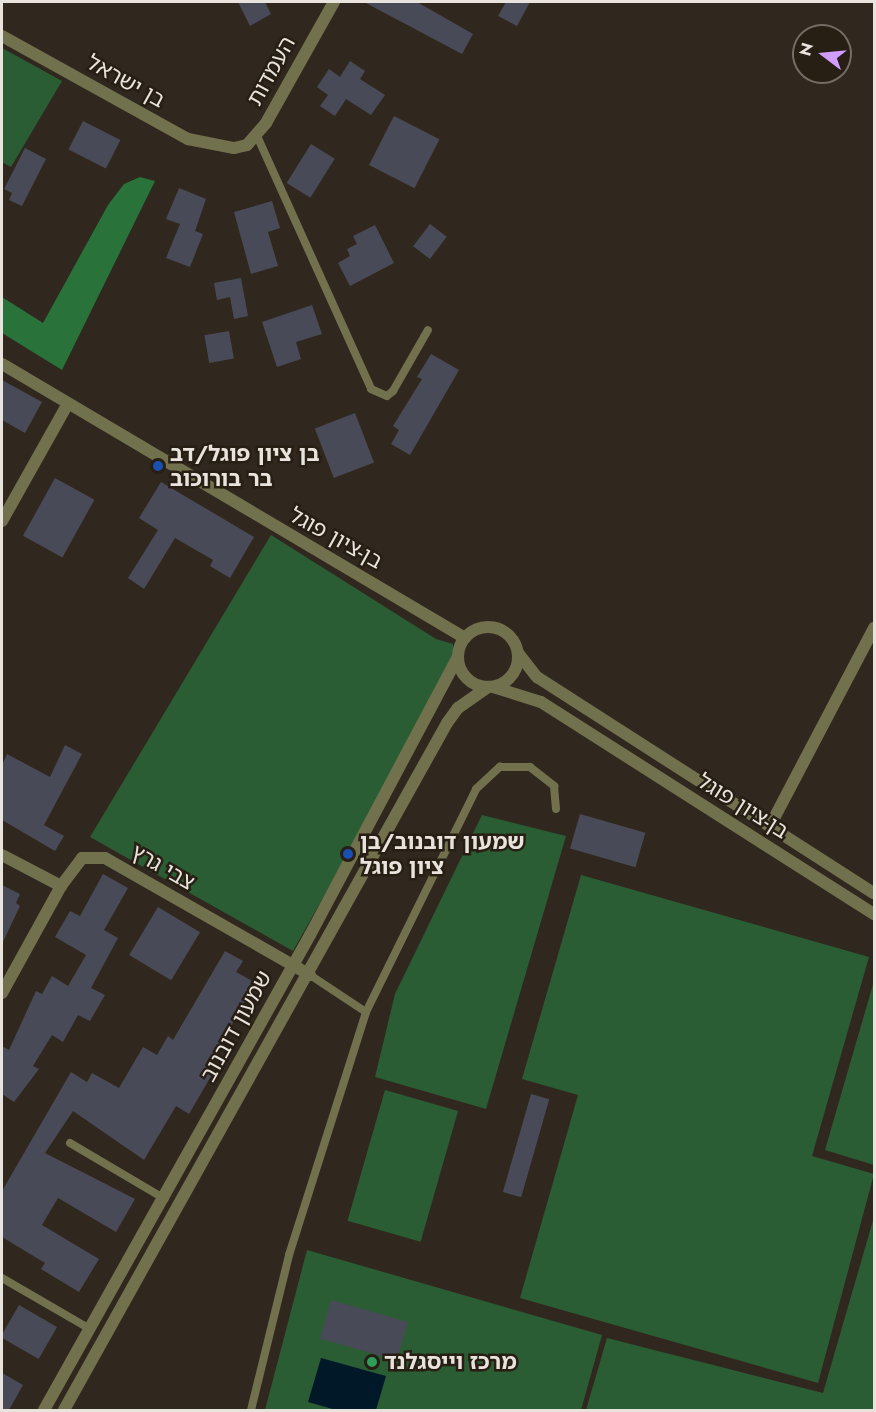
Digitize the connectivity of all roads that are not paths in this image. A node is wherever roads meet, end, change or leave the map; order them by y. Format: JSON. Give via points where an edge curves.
{"nodes":[{"id":1,"x":334,"y":2,"type":"edge"},
{"id":2,"x":2,"y":36,"type":"edge"},
{"id":3,"x":257,"y":136,"type":"junction"},
{"id":4,"x":234,"y":148,"type":"joint"},
{"id":5,"x":428,"y":330,"type":"dead end"},
{"id":6,"x":2,"y":364,"type":"edge"},
{"id":7,"x":67,"y":405,"type":"junction"},
{"id":8,"x":2,"y":521,"type":"edge"},
{"id":9,"x":874,"y":628,"type":"edge"},
{"id":10,"x":465,"y":638,"type":"junction"},
{"id":11,"x":518,"y":653,"type":"junction"},
{"id":12,"x":458,"y":657,"type":"junction"},
{"id":13,"x":490,"y":687,"type":"junction"},
{"id":14,"x":556,"y":809,"type":"dead end"},
{"id":15,"x":770,"y":826,"type":"junction"},
{"id":16,"x":2,"y":855,"type":"edge"},
{"id":17,"x":61,"y":886,"type":"junction"},
{"id":18,"x":874,"y":893,"type":"edge"},
{"id":19,"x":874,"y":914,"type":"edge"},
{"id":20,"x":293,"y":965,"type":"junction"},
{"id":21,"x":309,"y":975,"type":"junction"},
{"id":22,"x":2,"y":993,"type":"edge"},
{"id":23,"x":366,"y":1012,"type":"junction"},
{"id":24,"x":70,"y":1143,"type":"dead end"},
{"id":25,"x":165,"y":1199,"type":"junction"},
{"id":26,"x":2,"y":1278,"type":"edge"},
{"id":27,"x":90,"y":1329,"type":"junction"},
{"id":28,"x":252,"y":1395,"type":"junction"},
{"id":29,"x":44,"y":1410,"type":"edge"},
{"id":30,"x":64,"y":1410,"type":"edge"},
{"id":31,"x":245,"y":1410,"type":"edge"},
{"id":32,"x":251,"y":1410,"type":"edge"}],
"edges":[{"from":1,"to":3,"type":"street","name":"העמדות"},
{"from":2,"to":4,"type":"street","name":"בן ישראל","via":[[188,139]]},
{"from":3,"to":4,"type":"street","name":"העמדות"},
{"from":3,"to":5,"type":"lane","via":[[371,389],[387,396],[393,391]]},
{"from":6,"to":7,"type":"street","name":"בן-ציון פוגל"},
{"from":7,"to":8,"type":"street"},
{"from":7,"to":10,"type":"street","name":"בן-ציון פוגל"},
{"from":9,"to":15,"type":"street","name":"בן-ציון פוגל"},
{"from":10,"to":11,"type":"street","via":[[482,627],[497,628],[513,639]]},
{"from":10,"to":12,"type":"street"},
{"from":11,"to":13,"type":"street","via":[[512,675]]},
{"from":11,"to":15,"type":"street","name":"בן-ציון פוגל","via":[[537,677]]},
{"from":12,"to":13,"type":"street","via":[[465,676]]},
{"from":12,"to":20,"type":"street","name":"שמעון דובנוב"},
{"from":13,"to":19,"type":"street","name":"בן-ציון פוגל","via":[[541,702]]},
{"from":13,"to":21,"type":"street","name":"שמעון דובנוב","via":[[458,708],[447,723]]},
{"from":14,"to":23,"type":"lane","via":[[558,798],[545,774],[514,764],[487,774]]},
{"from":15,"to":18,"type":"street","name":"בן-ציון פוגל"},
{"from":16,"to":17,"type":"street"},
{"from":17,"to":20,"type":"street","name":"צבי גרץ","via":[[82,858],[105,858]]},
{"from":17,"to":22,"type":"street"},
{"from":20,"to":21,"type":"street","name":"צבי גרץ"},
{"from":20,"to":25,"type":"street","name":"שמעון דובנוב"},
{"from":21,"to":23,"type":"lane"},
{"from":21,"to":30,"type":"street","name":"שמעון דובנוב"},
{"from":23,"to":28,"type":"lane"},
{"from":24,"to":25,"type":"lane"},
{"from":25,"to":27,"type":"street","name":"שמעון דובנוב"},
{"from":26,"to":27,"type":"lane"},
{"from":27,"to":29,"type":"street","name":"שמעון דובנוב"},
{"from":28,"to":31,"type":"lane"},
{"from":28,"to":32,"type":"lane"}]}
